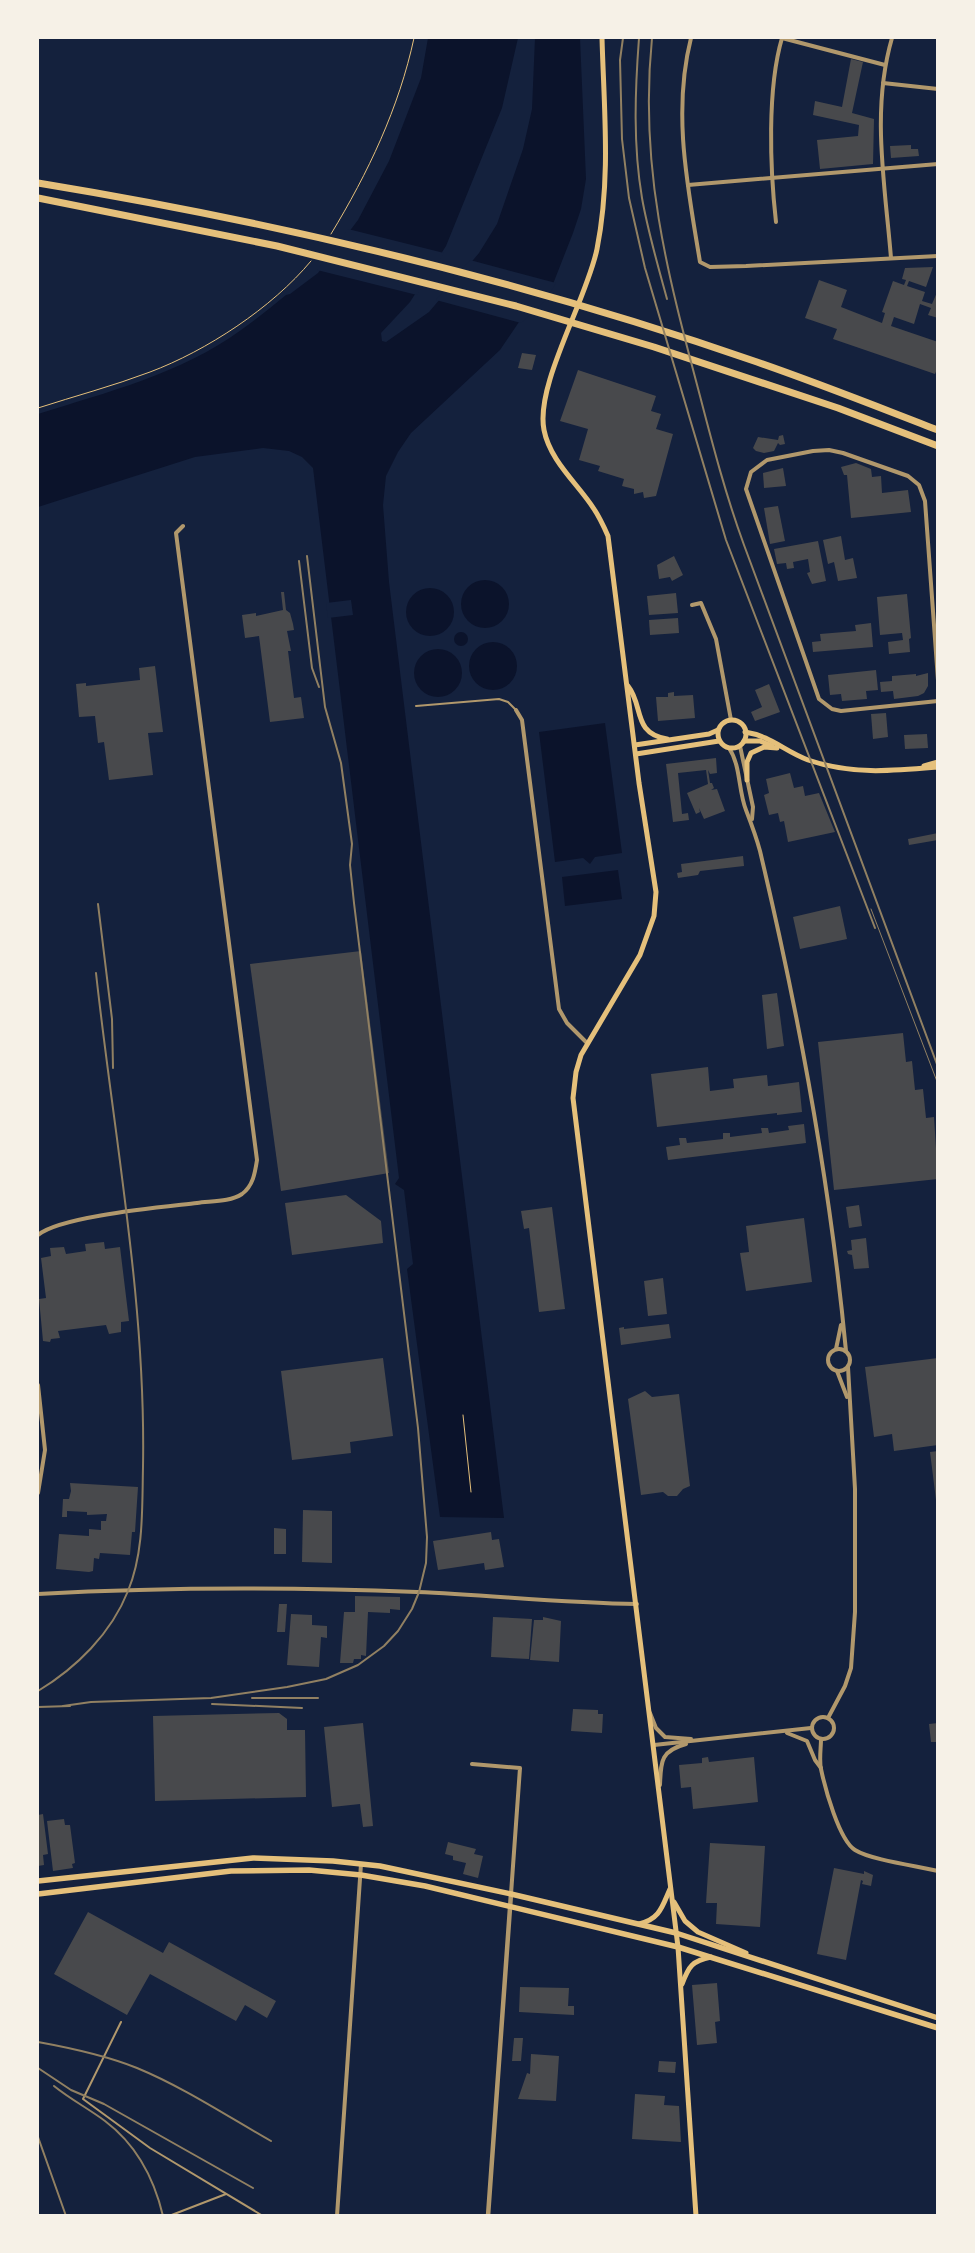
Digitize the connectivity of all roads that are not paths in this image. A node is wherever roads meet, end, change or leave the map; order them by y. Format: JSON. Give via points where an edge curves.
{"nodes":[{"id":1,"x":602,"y":38,"type":"edge"},
{"id":2,"x":691,"y":38,"type":"edge"},
{"id":3,"x":782,"y":38,"type":"edge"},
{"id":4,"x":892,"y":38,"type":"edge"},
{"id":5,"x":885,"y":65,"type":"junction"},
{"id":6,"x":882,"y":82,"type":"junction"},
{"id":7,"x":938,"y":89,"type":"edge"},
{"id":8,"x":938,"y":164,"type":"edge"},
{"id":9,"x":883,"y":169,"type":"junction"},
{"id":10,"x":772,"y":178,"type":"junction"},
{"id":11,"x":38,"y":183,"type":"edge"},
{"id":12,"x":688,"y":185,"type":"junction"},
{"id":13,"x":38,"y":198,"type":"edge"},
{"id":14,"x":776,"y":222,"type":"dead end"},
{"id":15,"x":938,"y":256,"type":"edge"},
{"id":16,"x":891,"y":258,"type":"junction"},
{"id":17,"x":938,"y":430,"type":"edge"},
{"id":18,"x":938,"y":446,"type":"edge"},
{"id":19,"x":183,"y":526,"type":"dead end"},
{"id":20,"x":692,"y":605,"type":"dead end"},
{"id":21,"x":938,"y":680,"type":"edge"},
{"id":22,"x":628,"y":685,"type":"junction"},
{"id":23,"x":938,"y":701,"type":"edge"},
{"id":24,"x":416,"y":706,"type":"dead end"},
{"id":25,"x":516,"y":710,"type":"joint"},
{"id":26,"x":731,"y":720,"type":"junction"},
{"id":27,"x":718,"y":730,"type":"junction"},
{"id":28,"x":745,"y":732,"type":"junction"},
{"id":29,"x":671,"y":740,"type":"junction"},
{"id":30,"x":719,"y":741,"type":"junction"},
{"id":31,"x":742,"y":743,"type":"junction"},
{"id":32,"x":635,"y":745,"type":"junction"},
{"id":33,"x":729,"y":748,"type":"junction"},
{"id":34,"x":777,"y":748,"type":"junction"},
{"id":35,"x":785,"y":749,"type":"junction"},
{"id":36,"x":636,"y":754,"type":"junction"},
{"id":37,"x":938,"y":762,"type":"edge"},
{"id":38,"x":938,"y":767,"type":"edge"},
{"id":39,"x":909,"y":770,"type":"junction"},
{"id":40,"x":747,"y":780,"type":"junction"},
{"id":41,"x":752,"y":822,"type":"junction"},
{"id":42,"x":587,"y":1043,"type":"junction"},
{"id":43,"x":38,"y":1235,"type":"edge"},
{"id":44,"x":842,"y":1320,"type":"junction"},
{"id":45,"x":836,"y":1349,"type":"junction"},
{"id":46,"x":846,"y":1351,"type":"junction"},
{"id":47,"x":848,"y":1367,"type":"junction"},
{"id":48,"x":838,"y":1371,"type":"junction"},
{"id":49,"x":38,"y":1385,"type":"edge"},
{"id":50,"x":849,"y":1401,"type":"junction"},
{"id":51,"x":38,"y":1493,"type":"edge"},
{"id":52,"x":38,"y":1594,"type":"edge"},
{"id":53,"x":636,"y":1604,"type":"junction"},
{"id":54,"x":649,"y":1709,"type":"junction"},
{"id":55,"x":828,"y":1718,"type":"junction"},
{"id":56,"x":811,"y":1728,"type":"junction"},
{"id":57,"x":785,"y":1732,"type":"junction"},
{"id":58,"x":821,"y":1739,"type":"junction"},
{"id":59,"x":699,"y":1741,"type":"junction"},
{"id":60,"x":654,"y":1745,"type":"junction"},
{"id":61,"x":472,"y":1764,"type":"dead end"},
{"id":62,"x":821,"y":1768,"type":"junction"},
{"id":63,"x":660,"y":1792,"type":"junction"},
{"id":64,"x":361,"y":1864,"type":"junction"},
{"id":65,"x":938,"y":1871,"type":"edge"},
{"id":66,"x":361,"y":1875,"type":"junction"},
{"id":67,"x":38,"y":1881,"type":"edge"},
{"id":68,"x":671,"y":1889,"type":"junction"},
{"id":69,"x":38,"y":1894,"type":"edge"},
{"id":70,"x":511,"y":1894,"type":"junction"},
{"id":71,"x":672,"y":1899,"type":"junction"},
{"id":72,"x":510,"y":1906,"type":"junction"},
{"id":73,"x":639,"y":1924,"type":"junction"},
{"id":74,"x":676,"y":1934,"type":"junction"},
{"id":75,"x":678,"y":1947,"type":"junction"},
{"id":76,"x":713,"y":1957,"type":"junction"},
{"id":77,"x":760,"y":1960,"type":"junction"},
{"id":78,"x":681,"y":1987,"type":"junction"},
{"id":79,"x":938,"y":2018,"type":"edge"},
{"id":80,"x":121,"y":2022,"type":"dead end"},
{"id":81,"x":938,"y":2028,"type":"edge"},
{"id":82,"x":226,"y":2194,"type":"junction"},
{"id":83,"x":169,"y":2216,"type":"edge"},
{"id":84,"x":263,"y":2216,"type":"edge"},
{"id":85,"x":337,"y":2216,"type":"edge"},
{"id":86,"x":488,"y":2216,"type":"edge"},
{"id":87,"x":696,"y":2216,"type":"edge"}],
"edges":[{"from":1,"to":22,"type":"main road","via":[[607,174],[604,214],[585,289],[546,392],[544,432],[558,461],[594,508],[608,536]]},
{"from":2,"to":12,"type":"street","via":[[681,106]]},
{"from":3,"to":5,"type":"street"},
{"from":3,"to":10,"type":"street","via":[[775,72]]},
{"from":4,"to":5,"type":"street"},
{"from":5,"to":6,"type":"street"},
{"from":6,"to":7,"type":"street"},
{"from":6,"to":9,"type":"street"},
{"from":8,"to":9,"type":"street"},
{"from":9,"to":10,"type":"street"},
{"from":9,"to":16,"type":"street"},
{"from":10,"to":12,"type":"street"},
{"from":10,"to":14,"type":"street"},
{"from":11,"to":17,"type":"highway","via":[[188,209],[524,289],[726,352]]},
{"from":12,"to":16,"type":"street","via":[[700,262],[704,265],[746,266]]},
{"from":13,"to":18,"type":"highway","via":[[258,242],[516,306],[724,370]]},
{"from":15,"to":16,"type":"street"},
{"from":19,"to":43,"type":"street","via":[[176,533],[256,1160],[255,1174],[248,1188],[233,1198],[118,1213],[74,1222]]},
{"from":20,"to":26,"type":"street","via":[[701,603],[716,639]]},
{"from":21,"to":23,"type":"street","via":[[924,501],[919,486],[908,476],[829,450],[767,460],[759,465],[751,472],[746,489],[819,699],[832,709],[841,710]]},
{"from":22,"to":29,"type":"main road","via":[[635,695],[645,728]]},
{"from":22,"to":32,"type":"main road"},
{"from":24,"to":25,"type":"lane","via":[[499,699]]},
{"from":25,"to":42,"type":"street","via":[[522,720],[559,1009],[567,1023]]},
{"from":26,"to":27,"type":"main road"},
{"from":26,"to":28,"type":"main road","via":[[742,724]]},
{"from":27,"to":29,"type":"main road"},
{"from":27,"to":30,"type":"main road"},
{"from":28,"to":31,"type":"main road"},
{"from":28,"to":35,"type":"main road","via":[[769,738]]},
{"from":29,"to":32,"type":"main road"},
{"from":30,"to":33,"type":"main road"},
{"from":30,"to":36,"type":"main road"},
{"from":31,"to":33,"type":"main road"},
{"from":31,"to":34,"type":"main road","via":[[760,741]]},
{"from":31,"to":40,"type":"street"},
{"from":32,"to":36,"type":"main road"},
{"from":33,"to":41,"type":"street"},
{"from":34,"to":35,"type":"main road"},
{"from":34,"to":40,"type":"main road","via":[[764,747],[751,752],[747,762]]},
{"from":35,"to":39,"type":"main road","via":[[808,760],[850,770]]},
{"from":36,"to":42,"type":"main road","via":[[654,865],[654,916],[640,955]]},
{"from":37,"to":39,"type":"main road"},
{"from":38,"to":39,"type":"main road"},
{"from":40,"to":41,"type":"street","via":[[753,807]]},
{"from":41,"to":44,"type":"street","via":[[768,882],[814,1111]]},
{"from":42,"to":53,"type":"main road","via":[[576,1072],[573,1098]]},
{"from":44,"to":45,"type":"street"},
{"from":44,"to":46,"type":"street"},
{"from":45,"to":46,"type":"street"},
{"from":45,"to":48,"type":"street","via":[[828,1354],[827,1361],[832,1369]]},
{"from":46,"to":47,"type":"street","via":[[850,1358]]},
{"from":47,"to":48,"type":"street"},
{"from":47,"to":50,"type":"street"},
{"from":48,"to":50,"type":"street"},
{"from":49,"to":51,"type":"street","via":[[45,1450]]},
{"from":50,"to":55,"type":"street","via":[[855,1489],[853,1648],[848,1678]]},
{"from":52,"to":53,"type":"street","via":[[293,1588]]},
{"from":53,"to":54,"type":"main road"},
{"from":54,"to":59,"type":"street","via":[[656,1728],[665,1737]]},
{"from":54,"to":60,"type":"main road"},
{"from":55,"to":56,"type":"street","via":[[818,1717]]},
{"from":55,"to":58,"type":"street","via":[[833,1724],[832,1733]]},
{"from":56,"to":57,"type":"street"},
{"from":56,"to":58,"type":"street"},
{"from":57,"to":59,"type":"street"},
{"from":57,"to":62,"type":"street","via":[[807,1742]]},
{"from":58,"to":62,"type":"street"},
{"from":59,"to":60,"type":"street"},
{"from":59,"to":63,"type":"street","via":[[674,1747],[664,1757],[660,1766]]},
{"from":60,"to":63,"type":"main road"},
{"from":61,"to":70,"type":"street","via":[[520,1768]]},
{"from":62,"to":65,"type":"street","via":[[842,1834],[855,1850]]},
{"from":63,"to":68,"type":"main road"},
{"from":64,"to":66,"type":"street"},
{"from":64,"to":67,"type":"main road","via":[[253,1858]]},
{"from":64,"to":70,"type":"main road","via":[[424,1874]]},
{"from":66,"to":69,"type":"main road","via":[[303,1870],[232,1870]]},
{"from":66,"to":72,"type":"main road"},
{"from":66,"to":85,"type":"street"},
{"from":68,"to":71,"type":"main road"},
{"from":68,"to":73,"type":"main road","via":[[655,1918]]},
{"from":70,"to":72,"type":"street"},
{"from":70,"to":73,"type":"main road"},
{"from":71,"to":74,"type":"main road"},
{"from":71,"to":77,"type":"main road","via":[[685,1921],[698,1932]]},
{"from":72,"to":75,"type":"main road"},
{"from":72,"to":86,"type":"street"},
{"from":73,"to":74,"type":"main road"},
{"from":74,"to":75,"type":"main road"},
{"from":74,"to":77,"type":"main road"},
{"from":75,"to":76,"type":"main road"},
{"from":75,"to":78,"type":"main road"},
{"from":76,"to":78,"type":"main road","via":[[696,1960],[689,1966]]},
{"from":76,"to":81,"type":"main road"},
{"from":77,"to":79,"type":"main road"},
{"from":78,"to":87,"type":"main road"},
{"from":80,"to":82,"type":"lane","via":[[83,2100],[150,2148]]},
{"from":82,"to":83,"type":"lane"},
{"from":82,"to":84,"type":"lane"}]}
